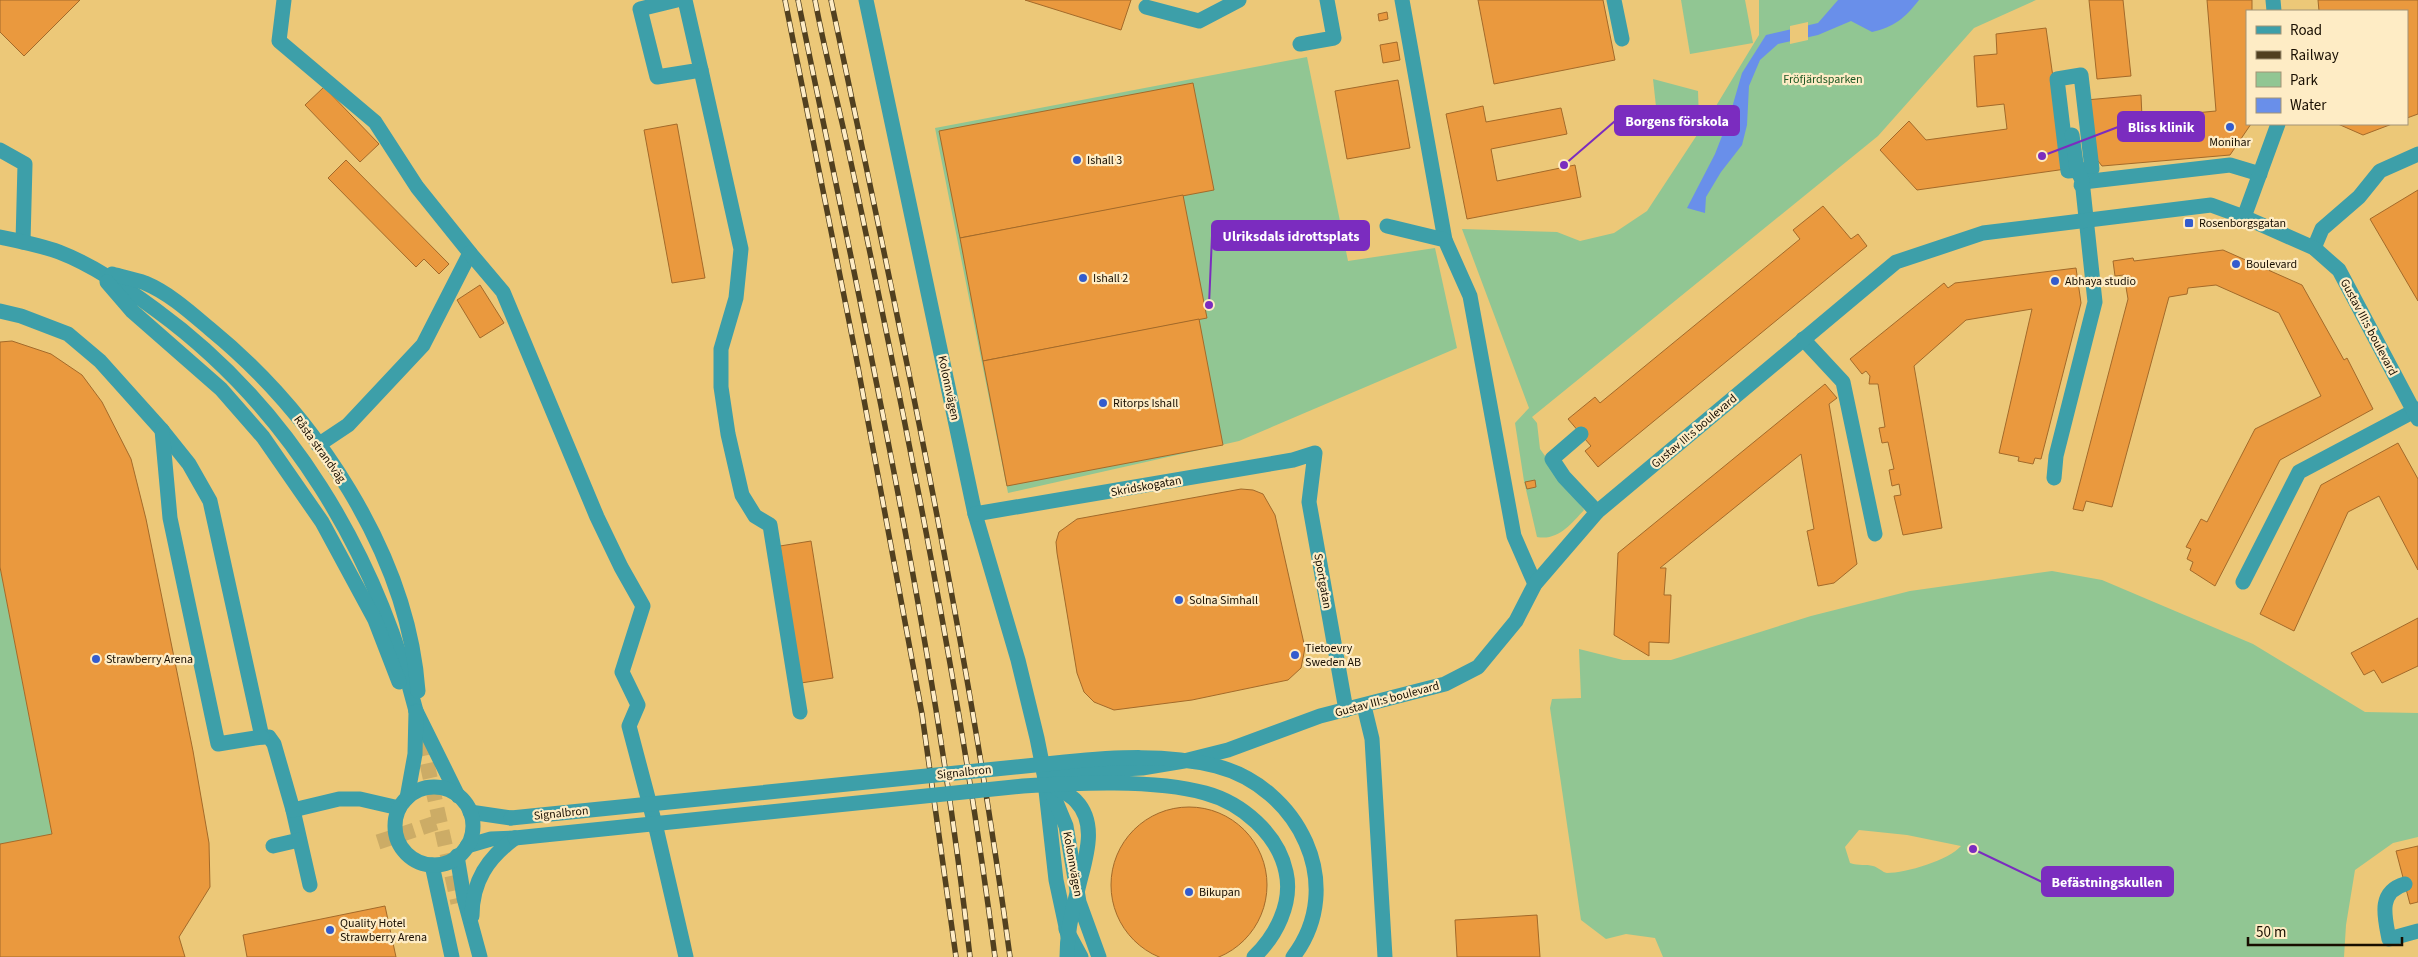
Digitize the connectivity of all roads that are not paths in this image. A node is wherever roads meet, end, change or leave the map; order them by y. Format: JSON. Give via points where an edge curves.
{"nodes":[{"id":1,"x":284,"y":0,"type":"edge"},
{"id":2,"x":678,"y":0,"type":"edge"},
{"id":3,"x":685,"y":0,"type":"edge"},
{"id":4,"x":866,"y":0,"type":"edge"},
{"id":5,"x":1239,"y":0,"type":"edge"},
{"id":6,"x":1327,"y":0,"type":"edge"},
{"id":7,"x":1402,"y":0,"type":"edge"},
{"id":8,"x":1614,"y":0,"type":"edge"},
{"id":9,"x":1146,"y":7,"type":"dead end"},
{"id":10,"x":1622,"y":39,"type":"dead end"},
{"id":11,"x":1300,"y":44,"type":"dead end"},
{"id":12,"x":702,"y":70,"type":"junction"},
{"id":13,"x":2278,"y":125,"type":"edge"},
{"id":14,"x":2072,"y":135,"type":"dead end"},
{"id":15,"x":0,"y":150,"type":"edge"},
{"id":16,"x":2418,"y":154,"type":"edge"},
{"id":17,"x":2260,"y":174,"type":"junction"},
{"id":18,"x":2079,"y":178,"type":"junction"},
{"id":19,"x":2244,"y":217,"type":"junction"},
{"id":20,"x":2085,"y":222,"type":"junction"},
{"id":21,"x":1387,"y":226,"type":"dead end"},
{"id":22,"x":0,"y":237,"type":"edge"},
{"id":23,"x":1445,"y":240,"type":"junction"},
{"id":24,"x":23,"y":242,"type":"junction"},
{"id":25,"x":2314,"y":248,"type":"junction"},
{"id":26,"x":470,"y":253,"type":"junction"},
{"id":27,"x":96,"y":270,"type":"junction"},
{"id":28,"x":0,"y":311,"type":"edge"},
{"id":29,"x":1804,"y":338,"type":"junction"},
{"id":30,"x":2417,"y":413,"type":"edge"},
{"id":31,"x":162,"y":429,"type":"junction"},
{"id":32,"x":1581,"y":434,"type":"dead end"},
{"id":33,"x":318,"y":445,"type":"junction"},
{"id":34,"x":1315,"y":453,"type":"joint"},
{"id":35,"x":2054,"y":478,"type":"dead end"},
{"id":36,"x":1597,"y":512,"type":"junction"},
{"id":37,"x":975,"y":514,"type":"junction"},
{"id":38,"x":1875,"y":534,"type":"dead end"},
{"id":39,"x":2242,"y":582,"type":"dead end"},
{"id":40,"x":1535,"y":584,"type":"junction"},
{"id":41,"x":1364,"y":706,"type":"junction"},
{"id":42,"x":1346,"y":710,"type":"junction"},
{"id":43,"x":416,"y":711,"type":"junction"},
{"id":44,"x":800,"y":712,"type":"dead end"},
{"id":45,"x":262,"y":736,"type":"junction"},
{"id":46,"x":1047,"y":778,"type":"junction"},
{"id":47,"x":458,"y":796,"type":"junction"},
{"id":48,"x":403,"y":803,"type":"junction"},
{"id":49,"x":293,"y":810,"type":"junction"},
{"id":50,"x":470,"y":812,"type":"junction"},
{"id":51,"x":515,"y":838,"type":"junction"},
{"id":52,"x":300,"y":840,"type":"junction"},
{"id":53,"x":273,"y":846,"type":"dead end"},
{"id":54,"x":462,"y":851,"type":"junction"},
{"id":55,"x":432,"y":865,"type":"junction"},
{"id":56,"x":310,"y":884,"type":"dead end"},
{"id":57,"x":2405,"y":884,"type":"dead end"},
{"id":58,"x":458,"y":903,"type":"tunnel mouth"},
{"id":59,"x":472,"y":922,"type":"junction"},
{"id":60,"x":1066,"y":928,"type":"junction"},
{"id":61,"x":2418,"y":932,"type":"edge"},
{"id":62,"x":452,"y":957,"type":"edge"},
{"id":63,"x":474,"y":957,"type":"edge"},
{"id":64,"x":480,"y":957,"type":"edge"},
{"id":65,"x":686,"y":957,"type":"edge"},
{"id":66,"x":1067,"y":957,"type":"edge"},
{"id":67,"x":1074,"y":957,"type":"edge"},
{"id":68,"x":1081,"y":957,"type":"edge"},
{"id":69,"x":1098,"y":957,"type":"edge"},
{"id":70,"x":1254,"y":957,"type":"edge"},
{"id":71,"x":1293,"y":957,"type":"edge"},
{"id":72,"x":1385,"y":957,"type":"edge"}],
"edges":[{"from":1,"to":26,"type":"street","via":[[279,41],[375,122],[417,187]]},
{"from":2,"to":12,"type":"street","via":[[640,8],[657,77]]},
{"from":3,"to":12,"type":"street"},
{"from":4,"to":37,"type":"street","name":"Kolonnvägen"},
{"from":5,"to":9,"type":"street","via":[[1199,21]]},
{"from":6,"to":11,"type":"street","via":[[1334,38]]},
{"from":7,"to":23,"type":"street"},
{"from":8,"to":10,"type":"street"},
{"from":12,"to":44,"type":"street","via":[[741,248],[736,298],[721,350],[722,396],[742,495],[755,516],[770,525]]},
{"from":13,"to":17,"type":"street"},
{"from":14,"to":18,"type":"street"},
{"from":15,"to":24,"type":"street","via":[[25,164]]},
{"from":16,"to":25,"type":"street","via":[[2380,172],[2359,197],[2322,229]]},
{"from":17,"to":18,"type":"street","via":[[2230,165],[2083,182]]},
{"from":17,"to":19,"type":"street"},
{"from":18,"to":18,"type":"street","via":[[2092,169],[2081,75],[2057,79],[2068,171]]},
{"from":18,"to":20,"type":"street"},
{"from":19,"to":20,"type":"street","name":"Gustav III:s boulevard","via":[[2210,205]]},
{"from":19,"to":25,"type":"street","name":"Gustav III:s boulevard"},
{"from":20,"to":29,"type":"street","name":"Gustav III:s boulevard","via":[[1984,233],[1896,262]]},
{"from":20,"to":35,"type":"street","via":[[2095,302],[2056,456]]},
{"from":21,"to":23,"type":"street"},
{"from":22,"to":24,"type":"street","name":"Råsta strandväg"},
{"from":23,"to":40,"type":"street","via":[[1470,296],[1514,536]]},
{"from":24,"to":27,"type":"street","name":"Råsta strandväg","via":[[59,252]]},
{"from":25,"to":30,"type":"street","name":"Gustav III:s boulevard","via":[[2339,270]]},
{"from":26,"to":33,"type":"street","via":[[423,345],[348,425]]},
{"from":26,"to":65,"type":"street","via":[[503,292],[597,517],[643,606],[622,672],[638,705],[629,726]]},
{"from":27,"to":33,"type":"street","name":"Råsta strandväg","via":[[145,283],[180,305],[259,374]]},
{"from":27,"to":33,"type":"street","name":"Råsta strandväg","via":[[132,311],[221,389],[264,436],[300,488],[375,620],[422,741],[417,671],[396,593],[373,533],[353,495]]},
{"from":27,"to":43,"type":"street","name":"Råsta strandväg","via":[[182,329],[257,400],[293,444],[344,524],[367,568],[389,622]]},
{"from":28,"to":31,"type":"street","via":[[68,334],[100,361]]},
{"from":29,"to":36,"type":"street","name":"Gustav III:s boulevard"},
{"from":29,"to":38,"type":"street","via":[[1843,382]]},
{"from":30,"to":39,"type":"street","name":"Gustav III:s boulevard","via":[[2299,472]]},
{"from":31,"to":45,"type":"street","via":[[189,464],[210,501]]},
{"from":31,"to":45,"type":"street","via":[[170,518],[218,744]]},
{"from":32,"to":36,"type":"street","via":[[1552,460]]},
{"from":34,"to":37,"type":"street","name":"Skridskogatan","via":[[1293,460]]},
{"from":34,"to":42,"type":"street","name":"Sportgatan","via":[[1309,502]]},
{"from":36,"to":40,"type":"street","name":"Gustav III:s boulevard"},
{"from":37,"to":46,"type":"street","name":"Kolonnvägen","via":[[1018,660]]},
{"from":40,"to":41,"type":"street","name":"Gustav III:s boulevard","via":[[1516,622],[1478,667],[1445,684]]},
{"from":41,"to":42,"type":"street","name":"Gustav III:s boulevard"},
{"from":41,"to":72,"type":"street","via":[[1372,739]]},
{"from":42,"to":46,"type":"street","name":"Gustav III:s boulevard","via":[[1283,728],[1228,750],[1184,761]]},
{"from":43,"to":47,"type":"street","name":"Råsta strandväg","bridge":true},
{"from":43,"to":48,"type":"street","name":"Råsta strandväg","bridge":true,"via":[[415,754]]},
{"from":45,"to":49,"type":"street","via":[[274,744]]},
{"from":46,"to":51,"type":"street","name":"Signalbron","bridge":true},
{"from":46,"to":60,"type":"street","name":"Kolonnvägen","via":[[1056,880]]},
{"from":46,"to":66,"type":"street","bridge":true,"via":[[1076,801],[1085,815],[1089,834],[1070,922]]},
{"from":46,"to":69,"type":"street","name":"Kolonnvägen","via":[[1066,826],[1080,902]]},
{"from":46,"to":70,"type":"street","name":"Signalbron","bridge":true,"via":[[1158,785],[1205,793],[1230,803],[1253,819],[1283,858],[1288,881],[1284,909],[1274,932]]},
{"from":47,"to":48,"type":"street","bridge":true,"via":[[446,788],[432,787],[418,790]]},
{"from":47,"to":50,"type":"street","bridge":true},
{"from":48,"to":49,"type":"street","via":[[340,799]]},
{"from":48,"to":55,"type":"street","bridge":true,"via":[[395,827],[400,846],[408,855]]},
{"from":49,"to":52,"type":"street"},
{"from":50,"to":54,"type":"street","bridge":true,"via":[[472,829]]},
{"from":50,"to":71,"type":"street","name":"Signalbron","bridge":true,"via":[[511,818],[1119,757],[1188,761],[1246,777],[1276,800],[1307,841],[1316,870],[1316,901],[1307,934]]},
{"from":51,"to":54,"type":"street","name":"Signalbron","via":[[492,839]]},
{"from":51,"to":59,"type":"street","via":[[486,864],[473,897]]},
{"from":52,"to":53,"type":"street"},
{"from":52,"to":56,"type":"street"},
{"from":54,"to":55,"type":"street","bridge":true,"via":[[446,862]]},
{"from":54,"to":59,"type":"street","via":[[464,898]]},
{"from":55,"to":62,"type":"street"},
{"from":57,"to":61,"type":"street","via":[[2390,891],[2383,908],[2389,940]]},
{"from":58,"to":63,"type":"street"},
{"from":59,"to":64,"type":"street"},
{"from":60,"to":67,"type":"street","name":"Kolonnvägen"},
{"from":60,"to":68,"type":"street","name":"Kolonnvägen"}]}
